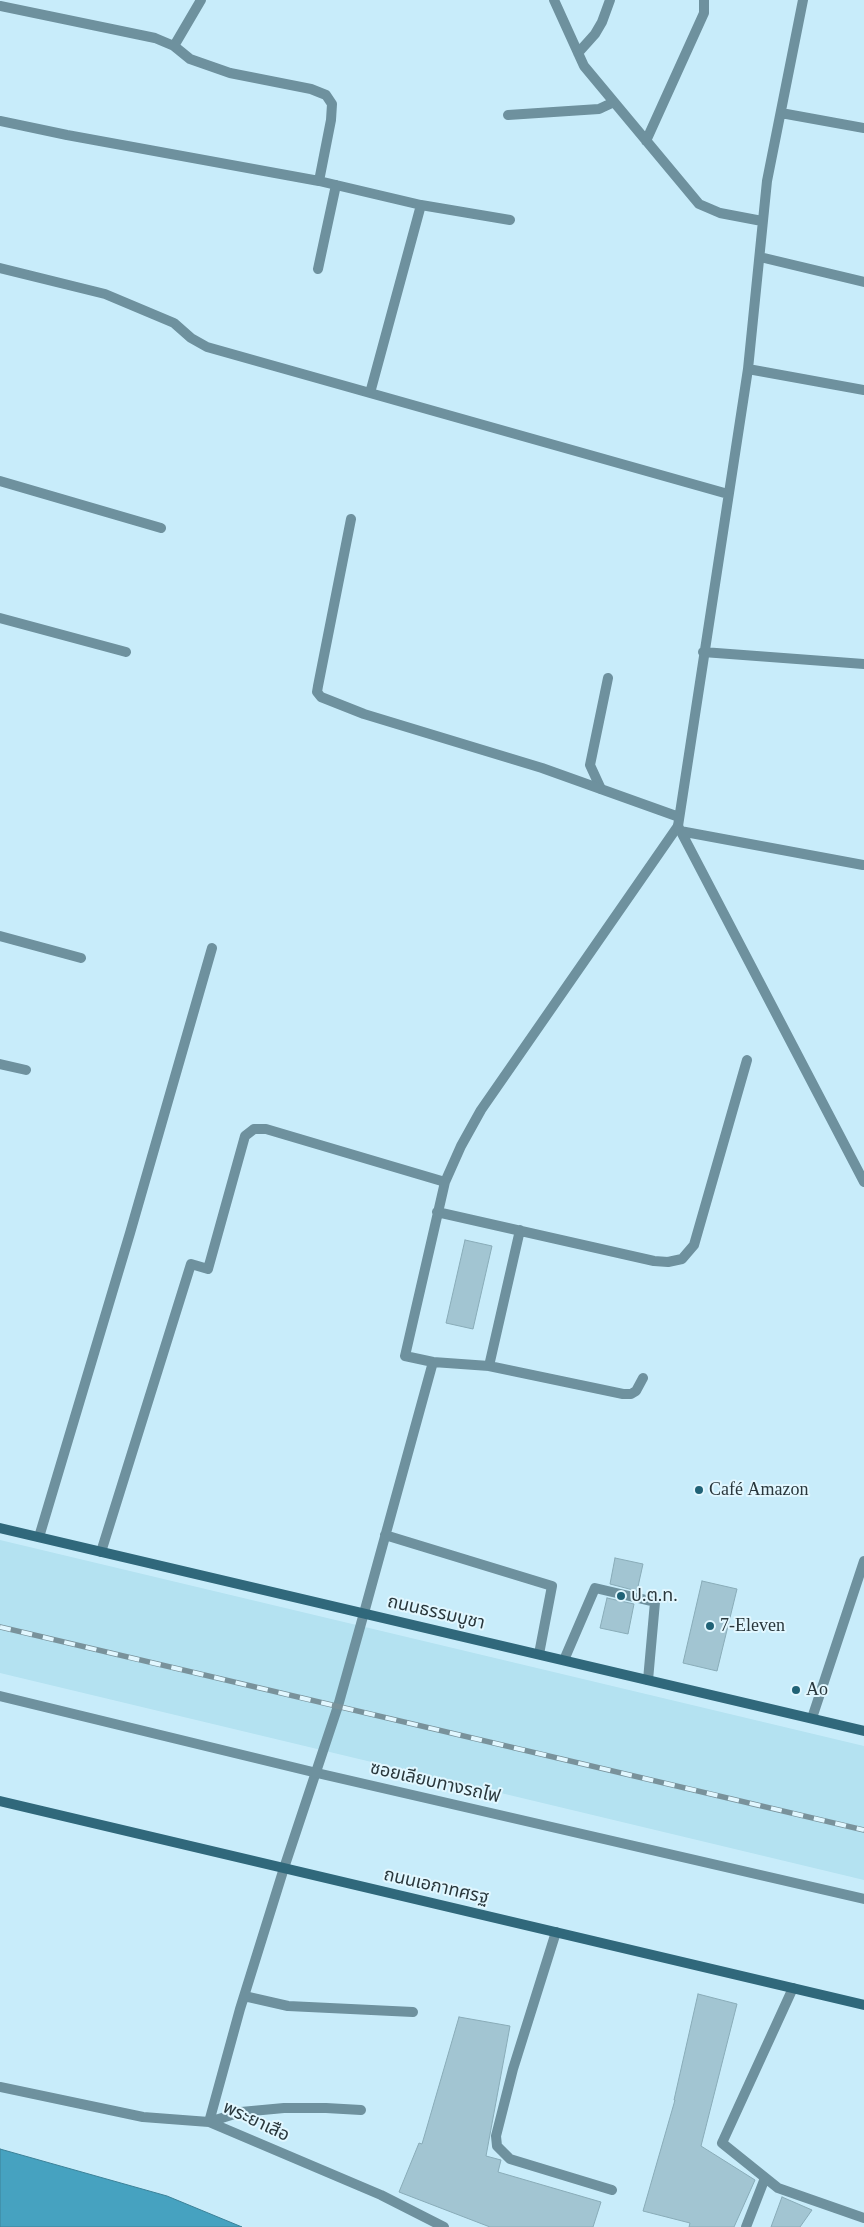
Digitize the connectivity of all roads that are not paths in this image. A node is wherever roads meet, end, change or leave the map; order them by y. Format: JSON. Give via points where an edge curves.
{"nodes":[{"id":1,"x":201,"y":0,"type":"edge"},
{"id":2,"x":554,"y":0,"type":"edge"},
{"id":3,"x":610,"y":0,"type":"edge"},
{"id":4,"x":704,"y":0,"type":"edge"},
{"id":5,"x":803,"y":0,"type":"edge"},
{"id":6,"x":0,"y":6,"type":"edge"},
{"id":7,"x":174,"y":46,"type":"junction"},
{"id":8,"x":578,"y":53,"type":"junction"},
{"id":9,"x":614,"y":102,"type":"junction"},
{"id":10,"x":780,"y":113,"type":"junction"},
{"id":11,"x":508,"y":115,"type":"dead end"},
{"id":12,"x":0,"y":121,"type":"edge"},
{"id":13,"x":864,"y":128,"type":"edge"},
{"id":14,"x":646,"y":141,"type":"junction"},
{"id":15,"x":319,"y":181,"type":"junction"},
{"id":16,"x":336,"y":185,"type":"junction"},
{"id":17,"x":421,"y":205,"type":"junction"},
{"id":18,"x":510,"y":220,"type":"dead end"},
{"id":19,"x":762,"y":221,"type":"junction"},
{"id":20,"x":760,"y":257,"type":"junction"},
{"id":21,"x":0,"y":268,"type":"edge"},
{"id":22,"x":318,"y":269,"type":"dead end"},
{"id":23,"x":864,"y":282,"type":"edge"},
{"id":24,"x":748,"y":369,"type":"junction"},
{"id":25,"x":864,"y":390,"type":"edge"},
{"id":26,"x":370,"y":393,"type":"junction"},
{"id":27,"x":0,"y":481,"type":"edge"},
{"id":28,"x":728,"y":494,"type":"junction"},
{"id":29,"x":351,"y":519,"type":"dead end"},
{"id":30,"x":160,"y":528,"type":"dead end"},
{"id":31,"x":0,"y":618,"type":"edge"},
{"id":32,"x":126,"y":652,"type":"dead end"},
{"id":33,"x":703,"y":652,"type":"junction"},
{"id":34,"x":864,"y":664,"type":"edge"},
{"id":35,"x":608,"y":678,"type":"dead end"},
{"id":36,"x":602,"y":789,"type":"junction"},
{"id":37,"x":679,"y":825,"type":"junction"},
{"id":38,"x":863,"y":866,"type":"edge"},
{"id":39,"x":0,"y":936,"type":"edge"},
{"id":40,"x":212,"y":948,"type":"dead end"},
{"id":41,"x":81,"y":958,"type":"dead end"},
{"id":42,"x":746,"y":1060,"type":"dead end"},
{"id":43,"x":0,"y":1064,"type":"edge"},
{"id":44,"x":26,"y":1070,"type":"dead end"},
{"id":45,"x":445,"y":1182,"type":"junction"},
{"id":46,"x":864,"y":1182,"type":"edge"},
{"id":47,"x":437,"y":1212,"type":"junction"},
{"id":48,"x":520,"y":1230,"type":"junction"},
{"id":49,"x":433,"y":1362,"type":"junction"},
{"id":50,"x":489,"y":1366,"type":"junction"},
{"id":51,"x":643,"y":1378,"type":"dead end"},
{"id":52,"x":0,"y":1528,"type":"edge"},
{"id":53,"x":385,"y":1535,"type":"junction"},
{"id":54,"x":38,"y":1537,"type":"junction"},
{"id":55,"x":101,"y":1552,"type":"junction"},
{"id":56,"x":864,"y":1561,"type":"edge"},
{"id":57,"x":364,"y":1612,"type":"junction"},
{"id":58,"x":539,"y":1654,"type":"junction"},
{"id":59,"x":564,"y":1660,"type":"junction"},
{"id":60,"x":648,"y":1680,"type":"junction"},
{"id":61,"x":0,"y":1696,"type":"edge"},
{"id":62,"x":812,"y":1718,"type":"junction"},
{"id":63,"x":864,"y":1731,"type":"edge"},
{"id":64,"x":317,"y":1773,"type":"junction"},
{"id":65,"x":0,"y":1801,"type":"edge"},
{"id":66,"x":284,"y":1868,"type":"junction"},
{"id":67,"x":864,"y":1899,"type":"edge"},
{"id":68,"x":556,"y":1932,"type":"junction"},
{"id":69,"x":793,"y":1988,"type":"junction"},
{"id":70,"x":244,"y":1996,"type":"junction"},
{"id":71,"x":864,"y":2005,"type":"edge"},
{"id":72,"x":413,"y":2012,"type":"dead end"},
{"id":73,"x":0,"y":2088,"type":"edge"},
{"id":74,"x":361,"y":2110,"type":"dead end"},
{"id":75,"x":209,"y":2122,"type":"junction"},
{"id":76,"x":765,"y":2178,"type":"junction"},
{"id":77,"x":612,"y":2190,"type":"dead end"},
{"id":78,"x":864,"y":2218,"type":"edge"},
{"id":79,"x":444,"y":2227,"type":"edge"},
{"id":80,"x":746,"y":2227,"type":"edge"}],
"edges":[{"from":1,"to":7,"type":"street"},
{"from":2,"to":8,"type":"street"},
{"from":3,"to":8,"type":"street","via":[[595,34]]},
{"from":4,"to":14,"type":"street","via":[[704,13]]},
{"from":5,"to":10,"type":"street"},
{"from":6,"to":7,"type":"street","via":[[155,38]]},
{"from":7,"to":15,"type":"street","via":[[190,59],[230,72],[326,94],[332,104],[331,120]]},
{"from":8,"to":9,"type":"street","via":[[584,66]]},
{"from":9,"to":11,"type":"street","via":[[599,109]]},
{"from":9,"to":14,"type":"street"},
{"from":10,"to":13,"type":"street"},
{"from":10,"to":19,"type":"street"},
{"from":12,"to":15,"type":"street"},
{"from":14,"to":19,"type":"street","via":[[699,204],[720,213]]},
{"from":15,"to":16,"type":"street"},
{"from":16,"to":17,"type":"street"},
{"from":16,"to":22,"type":"street"},
{"from":17,"to":18,"type":"street"},
{"from":17,"to":26,"type":"street"},
{"from":19,"to":20,"type":"street"},
{"from":20,"to":23,"type":"street"},
{"from":20,"to":24,"type":"street"},
{"from":21,"to":26,"type":"street","via":[[105,294],[174,323],[207,347]]},
{"from":24,"to":25,"type":"street"},
{"from":24,"to":28,"type":"street"},
{"from":26,"to":28,"type":"street"},
{"from":27,"to":30,"type":"street"},
{"from":28,"to":33,"type":"street"},
{"from":29,"to":36,"type":"street","via":[[318,686],[321,697],[364,714]]},
{"from":31,"to":32,"type":"street"},
{"from":33,"to":34,"type":"street"},
{"from":33,"to":37,"type":"street"},
{"from":35,"to":36,"type":"street","via":[[590,765]]},
{"from":36,"to":37,"type":"street"},
{"from":37,"to":38,"type":"street"},
{"from":37,"to":45,"type":"street","via":[[481,1110],[460,1146]]},
{"from":37,"to":46,"type":"street"},
{"from":39,"to":41,"type":"street"},
{"from":40,"to":54,"type":"street"},
{"from":42,"to":48,"type":"street","via":[[694,1244],[682,1259],[654,1261]]},
{"from":43,"to":44,"type":"street"},
{"from":45,"to":47,"type":"street"},
{"from":45,"to":55,"type":"street","via":[[266,1129],[254,1129],[245,1136],[208,1269],[191,1264]]},
{"from":47,"to":48,"type":"street"},
{"from":47,"to":49,"type":"street","via":[[405,1356]]},
{"from":48,"to":50,"type":"street"},
{"from":49,"to":50,"type":"street"},
{"from":49,"to":53,"type":"street","name":"พระยาเสือ"},
{"from":50,"to":51,"type":"street","via":[[623,1394],[636,1391]]},
{"from":52,"to":54,"type":"main road","name":"ถนนธรรมบูชา"},
{"from":53,"to":57,"type":"street","name":"พระยาเสือ"},
{"from":53,"to":58,"type":"street","via":[[552,1586]]},
{"from":54,"to":55,"type":"main road","name":"ถนนธรรมบูชา"},
{"from":55,"to":57,"type":"main road","name":"ถนนธรรมบูชา"},
{"from":56,"to":62,"type":"street"},
{"from":57,"to":58,"type":"main road","name":"ถนนธรรมบูชา"},
{"from":57,"to":64,"type":"street","name":"พระยาเสือ"},
{"from":58,"to":59,"type":"main road","name":"ถนนธรรมบูชา"},
{"from":59,"to":60,"type":"main road","name":"ถนนธรรมบูชา"},
{"from":59,"to":60,"type":"street","via":[[595,1588],[655,1602]]},
{"from":60,"to":62,"type":"main road","name":"ถนนธรรมบูชา"},
{"from":61,"to":64,"type":"street","name":"ซอยเลียบทางรถไฟ"},
{"from":62,"to":63,"type":"main road","name":"ถนนธรรมบูชา"},
{"from":64,"to":66,"type":"street","name":"พระยาเสือ"},
{"from":64,"to":67,"type":"street","name":"ซอยเลียบทางรถไฟ"},
{"from":65,"to":66,"type":"main road","name":"ถนนเอกาทศรฐ"},
{"from":66,"to":68,"type":"main road","name":"ถนนเอกาทศรฐ"},
{"from":66,"to":70,"type":"street","name":"พระยาเสือ"},
{"from":68,"to":69,"type":"main road","name":"ถนนเอกาทศรฐ"},
{"from":68,"to":77,"type":"street","via":[[513,2069],[496,2136],[497,2146],[510,2159]]},
{"from":69,"to":71,"type":"main road","name":"ถนนเอกาทศรฐ"},
{"from":69,"to":76,"type":"street","via":[[722,2143]]},
{"from":70,"to":72,"type":"street","via":[[288,2006]]},
{"from":70,"to":75,"type":"street","name":"พระยาเสือ"},
{"from":73,"to":75,"type":"street","via":[[143,2117]]},
{"from":74,"to":75,"type":"street","via":[[284,2108],[241,2112]]},
{"from":75,"to":79,"type":"street","name":"พระยาเสือ","via":[[381,2195]]},
{"from":76,"to":78,"type":"street","via":[[778,2188]]},
{"from":76,"to":80,"type":"street"}]}
